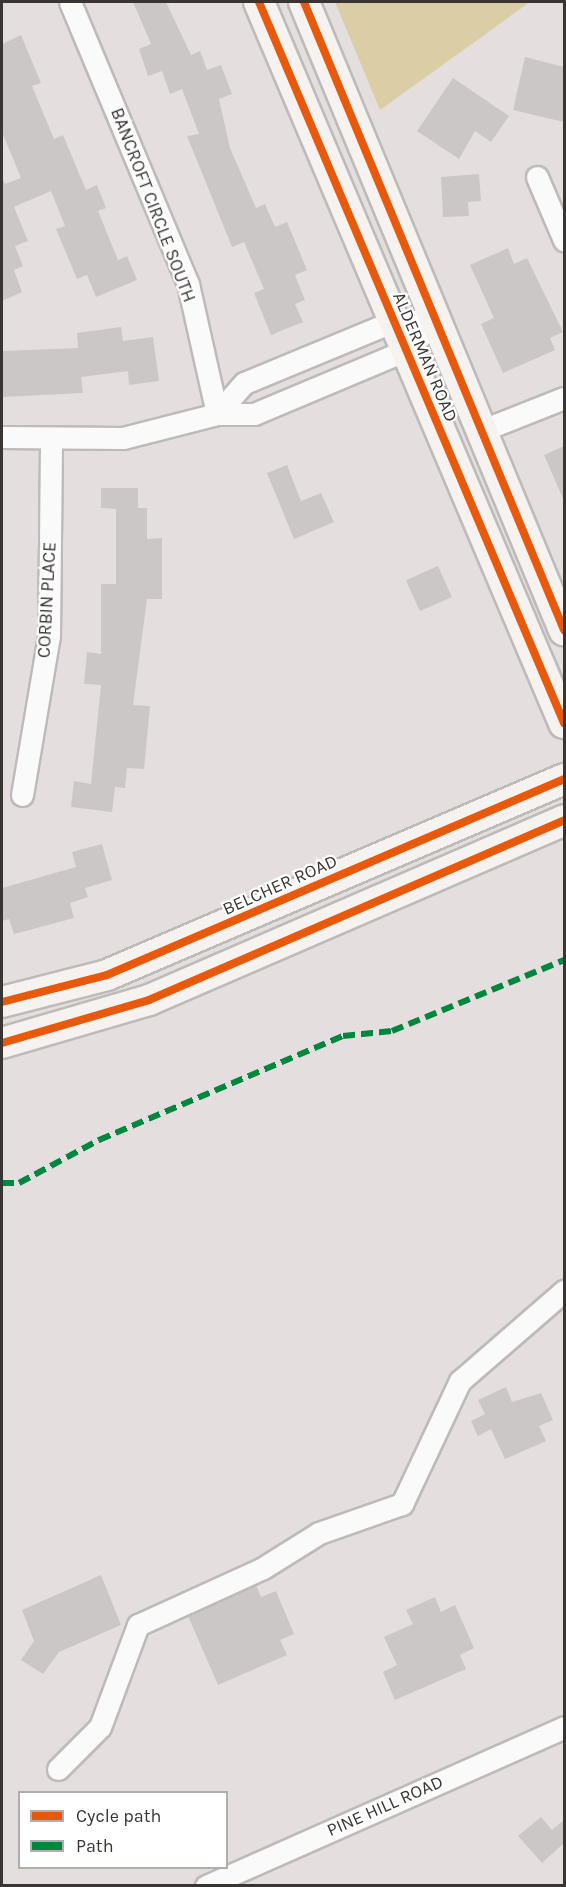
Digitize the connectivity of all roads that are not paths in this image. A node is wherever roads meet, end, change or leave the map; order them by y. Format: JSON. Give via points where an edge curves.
{"nodes":[{"id":1,"x":70,"y":2,"type":"edge"},
{"id":2,"x":259,"y":2,"type":"edge"},
{"id":3,"x":304,"y":2,"type":"edge"},
{"id":4,"x":537,"y":177,"type":"dead end"},
{"id":5,"x":564,"y":240,"type":"edge"},
{"id":6,"x":437,"y":320,"type":"junction"},
{"id":7,"x":394,"y":321,"type":"junction"},
{"id":8,"x":406,"y":350,"type":"junction"},
{"id":9,"x":564,"y":398,"type":"edge"},
{"id":10,"x":217,"y":414,"type":"junction"},
{"id":11,"x":483,"y":430,"type":"junction"},
{"id":12,"x":2,"y":437,"type":"edge"},
{"id":13,"x":51,"y":438,"type":"junction"},
{"id":14,"x":564,"y":630,"type":"edge"},
{"id":15,"x":564,"y":723,"type":"edge"},
{"id":16,"x":564,"y":778,"type":"edge"},
{"id":17,"x":22,"y":795,"type":"dead end"},
{"id":18,"x":564,"y":820,"type":"edge"},
{"id":19,"x":2,"y":1002,"type":"edge"},
{"id":20,"x":2,"y":1043,"type":"edge"},
{"id":21,"x":564,"y":1291,"type":"edge"},
{"id":22,"x":564,"y":1727,"type":"edge"},
{"id":23,"x":58,"y":1769,"type":"dead end"},
{"id":24,"x":206,"y":1886,"type":"edge"}],
"edges":[{"from":1,"to":10,"type":"street","name":"BANCROFT CIRCLE SOUTH","via":[[188,284]]},
{"from":2,"to":7,"type":"main road","name":"ALDERMAN ROAD"},
{"from":3,"to":6,"type":"main road","name":"ALDERMAN ROAD"},
{"from":4,"to":5,"type":"street"},
{"from":6,"to":7,"type":"street"},
{"from":6,"to":8,"type":"street"},
{"from":6,"to":11,"type":"main road","name":"ALDERMAN ROAD"},
{"from":7,"to":8,"type":"main road","name":"ALDERMAN ROAD"},
{"from":7,"to":10,"type":"street","via":[[244,383]]},
{"from":8,"to":10,"type":"street","via":[[254,414]]},
{"from":8,"to":15,"type":"main road","name":"ALDERMAN ROAD"},
{"from":9,"to":11,"type":"street"},
{"from":10,"to":13,"type":"street","via":[[123,438]]},
{"from":11,"to":14,"type":"main road","name":"ALDERMAN ROAD"},
{"from":12,"to":13,"type":"street"},
{"from":13,"to":17,"type":"street","name":"CORBIN PLACE","via":[[49,636]]},
{"from":16,"to":19,"type":"main road","name":"BELCHER ROAD","via":[[107,975]]},
{"from":18,"to":20,"type":"main road","via":[[149,1000]]},
{"from":21,"to":23,"type":"street","via":[[460,1381],[402,1504],[319,1533],[263,1568],[138,1625],[100,1727]]},
{"from":22,"to":24,"type":"street","name":"PINE HILL ROAD"}]}
